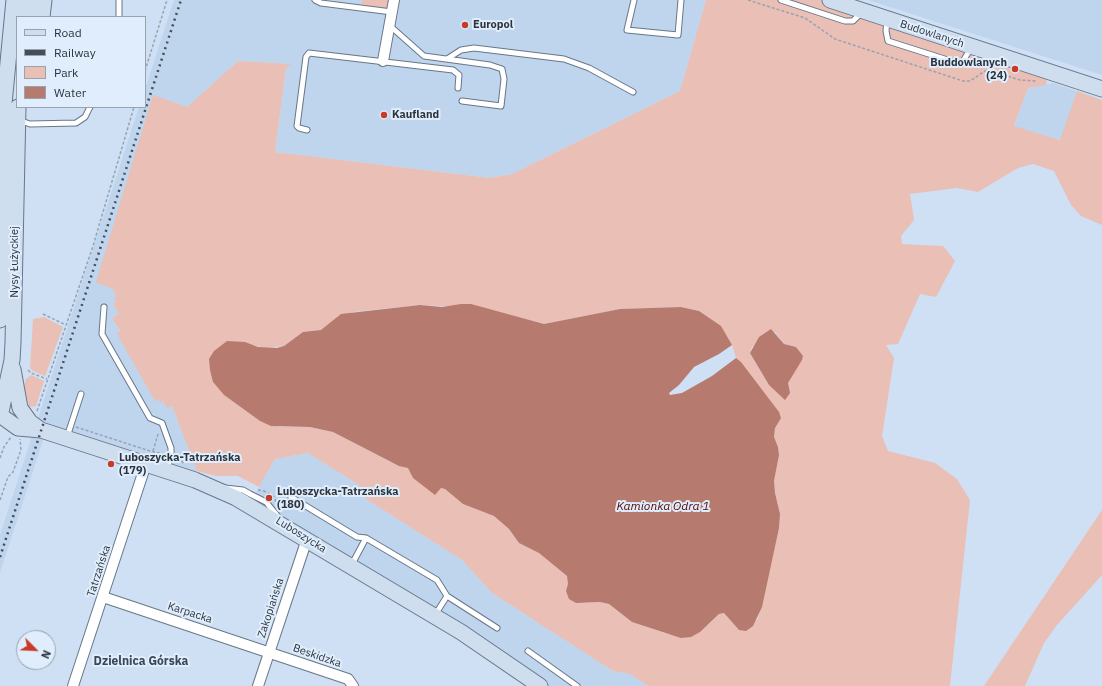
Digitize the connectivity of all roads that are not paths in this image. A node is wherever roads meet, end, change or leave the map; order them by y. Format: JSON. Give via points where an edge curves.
{"nodes":[{"id":1,"x":14,"y":0,"type":"edge"},
{"id":2,"x":29,"y":0,"type":"edge"},
{"id":3,"x":44,"y":0,"type":"edge"},
{"id":4,"x":119,"y":0,"type":"edge"},
{"id":5,"x":315,"y":0,"type":"edge"},
{"id":6,"x":394,"y":0,"type":"edge"},
{"id":7,"x":634,"y":0,"type":"edge"},
{"id":8,"x":681,"y":0,"type":"edge"},
{"id":9,"x":782,"y":0,"type":"edge"},
{"id":10,"x":830,"y":0,"type":"edge"},
{"id":11,"x":863,"y":11,"type":"junction"},
{"id":12,"x":392,"y":12,"type":"junction"},
{"id":13,"x":27,"y":16,"type":"edge"},
{"id":14,"x":42,"y":16,"type":"edge"},
{"id":15,"x":119,"y":16,"type":"edge"},
{"id":16,"x":888,"y":19,"type":"junction"},
{"id":17,"x":389,"y":25,"type":"junction"},
{"id":18,"x":972,"y":47,"type":"junction"},
{"id":19,"x":447,"y":59,"type":"junction"},
{"id":20,"x":383,"y":61,"type":"junction"},
{"id":21,"x":458,"y":88,"type":"dead end"},
{"id":22,"x":1102,"y":90,"type":"edge"},
{"id":23,"x":633,"y":92,"type":"dead end"},
{"id":24,"x":462,"y":101,"type":"dead end"},
{"id":25,"x":18,"y":108,"type":"edge"},
{"id":26,"x":28,"y":108,"type":"edge"},
{"id":27,"x":90,"y":108,"type":"edge"},
{"id":28,"x":24,"y":122,"type":"junction"},
{"id":29,"x":307,"y":130,"type":"dead end"},
{"id":30,"x":16,"y":150,"type":"junction"},
{"id":31,"x":1,"y":160,"type":"edge"},
{"id":32,"x":104,"y":307,"type":"dead end"},
{"id":33,"x":0,"y":320,"type":"edge"},
{"id":34,"x":12,"y":360,"type":"junction"},
{"id":35,"x":81,"y":394,"type":"dead end"},
{"id":36,"x":39,"y":423,"type":"junction"},
{"id":37,"x":6,"y":425,"type":"edge"},
{"id":38,"x":69,"y":432,"type":"junction"},
{"id":39,"x":150,"y":457,"type":"junction"},
{"id":40,"x":166,"y":471,"type":"junction"},
{"id":41,"x":291,"y":496,"type":"dead end"},
{"id":42,"x":366,"y":538,"type":"junction"},
{"id":43,"x":307,"y":539,"type":"junction"},
{"id":44,"x":351,"y":566,"type":"junction"},
{"id":45,"x":447,"y":596,"type":"junction"},
{"id":46,"x":103,"y":597,"type":"junction"},
{"id":47,"x":435,"y":616,"type":"junction"},
{"id":48,"x":497,"y":628,"type":"dead end"},
{"id":49,"x":528,"y":651,"type":"dead end"},
{"id":50,"x":269,"y":652,"type":"junction"},
{"id":51,"x":73,"y":686,"type":"edge"},
{"id":52,"x":258,"y":686,"type":"edge"},
{"id":53,"x":353,"y":686,"type":"edge"},
{"id":54,"x":540,"y":686,"type":"edge"},
{"id":55,"x":577,"y":686,"type":"edge"}],
"edges":[{"from":1,"to":31,"type":"main road","name":"Nysy Łużyckiej"},
{"from":2,"to":13,"type":"main road"},
{"from":3,"to":14,"type":"main road"},
{"from":4,"to":15,"type":"lane"},
{"from":5,"to":12,"type":"lane","via":[[321,3]]},
{"from":6,"to":12,"type":"street"},
{"from":7,"to":8,"type":"lane","via":[[627,30],[678,35]]},
{"from":9,"to":11,"type":"lane","via":[[845,21],[853,21]]},
{"from":10,"to":11,"type":"main road","name":"Budowlanych"},
{"from":11,"to":16,"type":"main road","name":"Budowlanych"},
{"from":12,"to":17,"type":"street"},
{"from":16,"to":18,"type":"main road","name":"Budowlanych"},
{"from":16,"to":18,"type":"lane","via":[[888,41],[957,63],[963,61]]},
{"from":17,"to":19,"type":"lane","via":[[424,56]]},
{"from":17,"to":20,"type":"street"},
{"from":18,"to":22,"type":"main road","name":"Budowlanych"},
{"from":19,"to":23,"type":"lane","via":[[461,50],[474,48],[564,59],[589,68]]},
{"from":19,"to":24,"type":"lane","via":[[502,69],[504,79],[501,106]]},
{"from":20,"to":21,"type":"lane","via":[[453,70],[459,75]]},
{"from":20,"to":29,"type":"lane","via":[[309,54],[306,57],[297,126]]},
{"from":25,"to":30,"type":"main road","name":"Nysy Łużyckiej"},
{"from":26,"to":28,"type":"main road"},
{"from":27,"to":28,"type":"lane","via":[[85,117],[76,123]]},
{"from":28,"to":30,"type":"main road"},
{"from":30,"to":34,"type":"main road","name":"Nysy Łużyckiej","via":[[15,315]]},
{"from":31,"to":33,"type":"main road","name":"Nysy Łużyckiej"},
{"from":32,"to":40,"type":"lane","via":[[102,334],[150,418],[162,423],[171,448]]},
{"from":34,"to":36,"type":"main road","via":[[20,408],[30,422]]},
{"from":34,"to":37,"type":"main road","name":"Nysy Łużyckiej"},
{"from":35,"to":38,"type":"lane"},
{"from":36,"to":37,"type":"main road","via":[[18,428]]},
{"from":36,"to":38,"type":"main road","name":"Luboszycka"},
{"from":38,"to":39,"type":"main road","name":"Luboszycka"},
{"from":39,"to":40,"type":"main road","name":"Luboszycka"},
{"from":39,"to":46,"type":"street","name":"Tatrzańska"},
{"from":40,"to":43,"type":"main road","name":"Luboszycka","via":[[216,488],[253,506]]},
{"from":41,"to":42,"type":"lane","via":[[357,537]]},
{"from":42,"to":44,"type":"lane"},
{"from":42,"to":45,"type":"lane","via":[[437,580]]},
{"from":43,"to":44,"type":"main road","name":"Luboszycka"},
{"from":43,"to":50,"type":"street","name":"Zakopiańska"},
{"from":44,"to":47,"type":"main road","name":"Luboszycka"},
{"from":45,"to":47,"type":"lane"},
{"from":45,"to":48,"type":"lane"},
{"from":46,"to":50,"type":"street","name":"Karpacka"},
{"from":46,"to":51,"type":"street","name":"Tatrzańska"},
{"from":47,"to":54,"type":"main road","name":"Luboszycka"},
{"from":49,"to":55,"type":"lane"},
{"from":50,"to":52,"type":"street","name":"Zakopiańska"},
{"from":50,"to":53,"type":"street","name":"Beskidzka","via":[[348,679]]}]}
